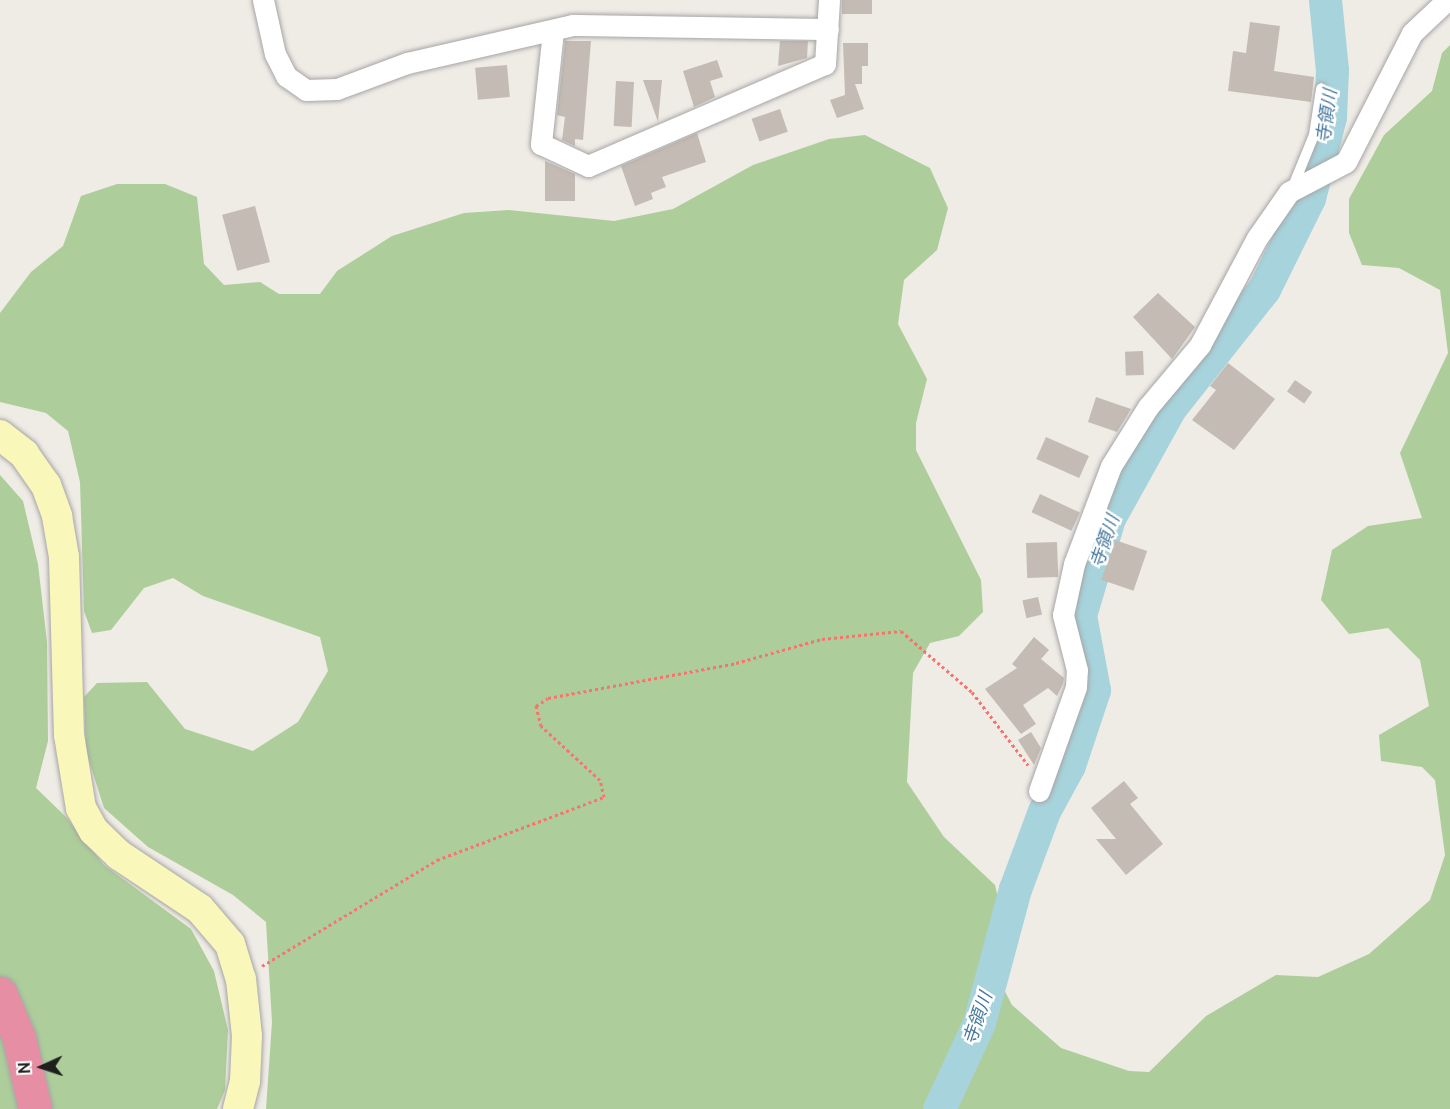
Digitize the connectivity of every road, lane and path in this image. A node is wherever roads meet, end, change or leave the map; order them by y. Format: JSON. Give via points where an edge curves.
{"nodes":[{"id":1,"x":263,"y":0,"type":"edge"},
{"id":2,"x":829,"y":0,"type":"edge"},
{"id":3,"x":1447,"y":0,"type":"edge"},
{"id":4,"x":828,"y":28,"type":"junction"},
{"id":5,"x":553,"y":31,"type":"junction"},
{"id":6,"x":1321,"y":89,"type":"dead end"},
{"id":7,"x":1293,"y":190,"type":"junction"},
{"id":8,"x":0,"y":435,"type":"edge"},
{"id":9,"x":1041,"y":786,"type":"joint"},
{"id":10,"x":241,"y":979,"type":"junction"},
{"id":11,"x":0,"y":993,"type":"edge"},
{"id":12,"x":35,"y":1109,"type":"edge"},
{"id":13,"x":238,"y":1109,"type":"edge"}],
"edges":[{"from":1,"to":5,"type":"street","via":[[275,54],[286,76],[306,90],[337,89],[407,63]]},
{"from":2,"to":4,"type":"street"},
{"from":3,"to":7,"type":"street","via":[[1412,33],[1346,162]]},
{"from":4,"to":5,"type":"street","via":[[573,25]]},
{"from":4,"to":5,"type":"street","via":[[825,64],[588,166],[541,144]]},
{"from":6,"to":7,"type":"lane","via":[[1302,172]]},
{"from":7,"to":9,"type":"street","via":[[1257,238],[1200,345],[1148,407],[1111,466],[1074,564],[1063,615],[1077,670],[1076,687]]},
{"from":8,"to":10,"type":"street","via":[[24,454],[46,485],[57,516],[64,557],[70,747],[81,808],[94,831],[119,855],[215,922],[230,944]]},
{"from":9,"to":10,"type":"path","via":[[1017,745],[972,692],[901,631],[822,639],[736,663],[548,698],[536,706],[541,726],[600,780],[604,797],[437,860]]},
{"from":10,"to":13,"type":"street","via":[[247,1036],[245,1081]]},
{"from":11,"to":12,"type":"highway","via":[[19,1038]]}]}
